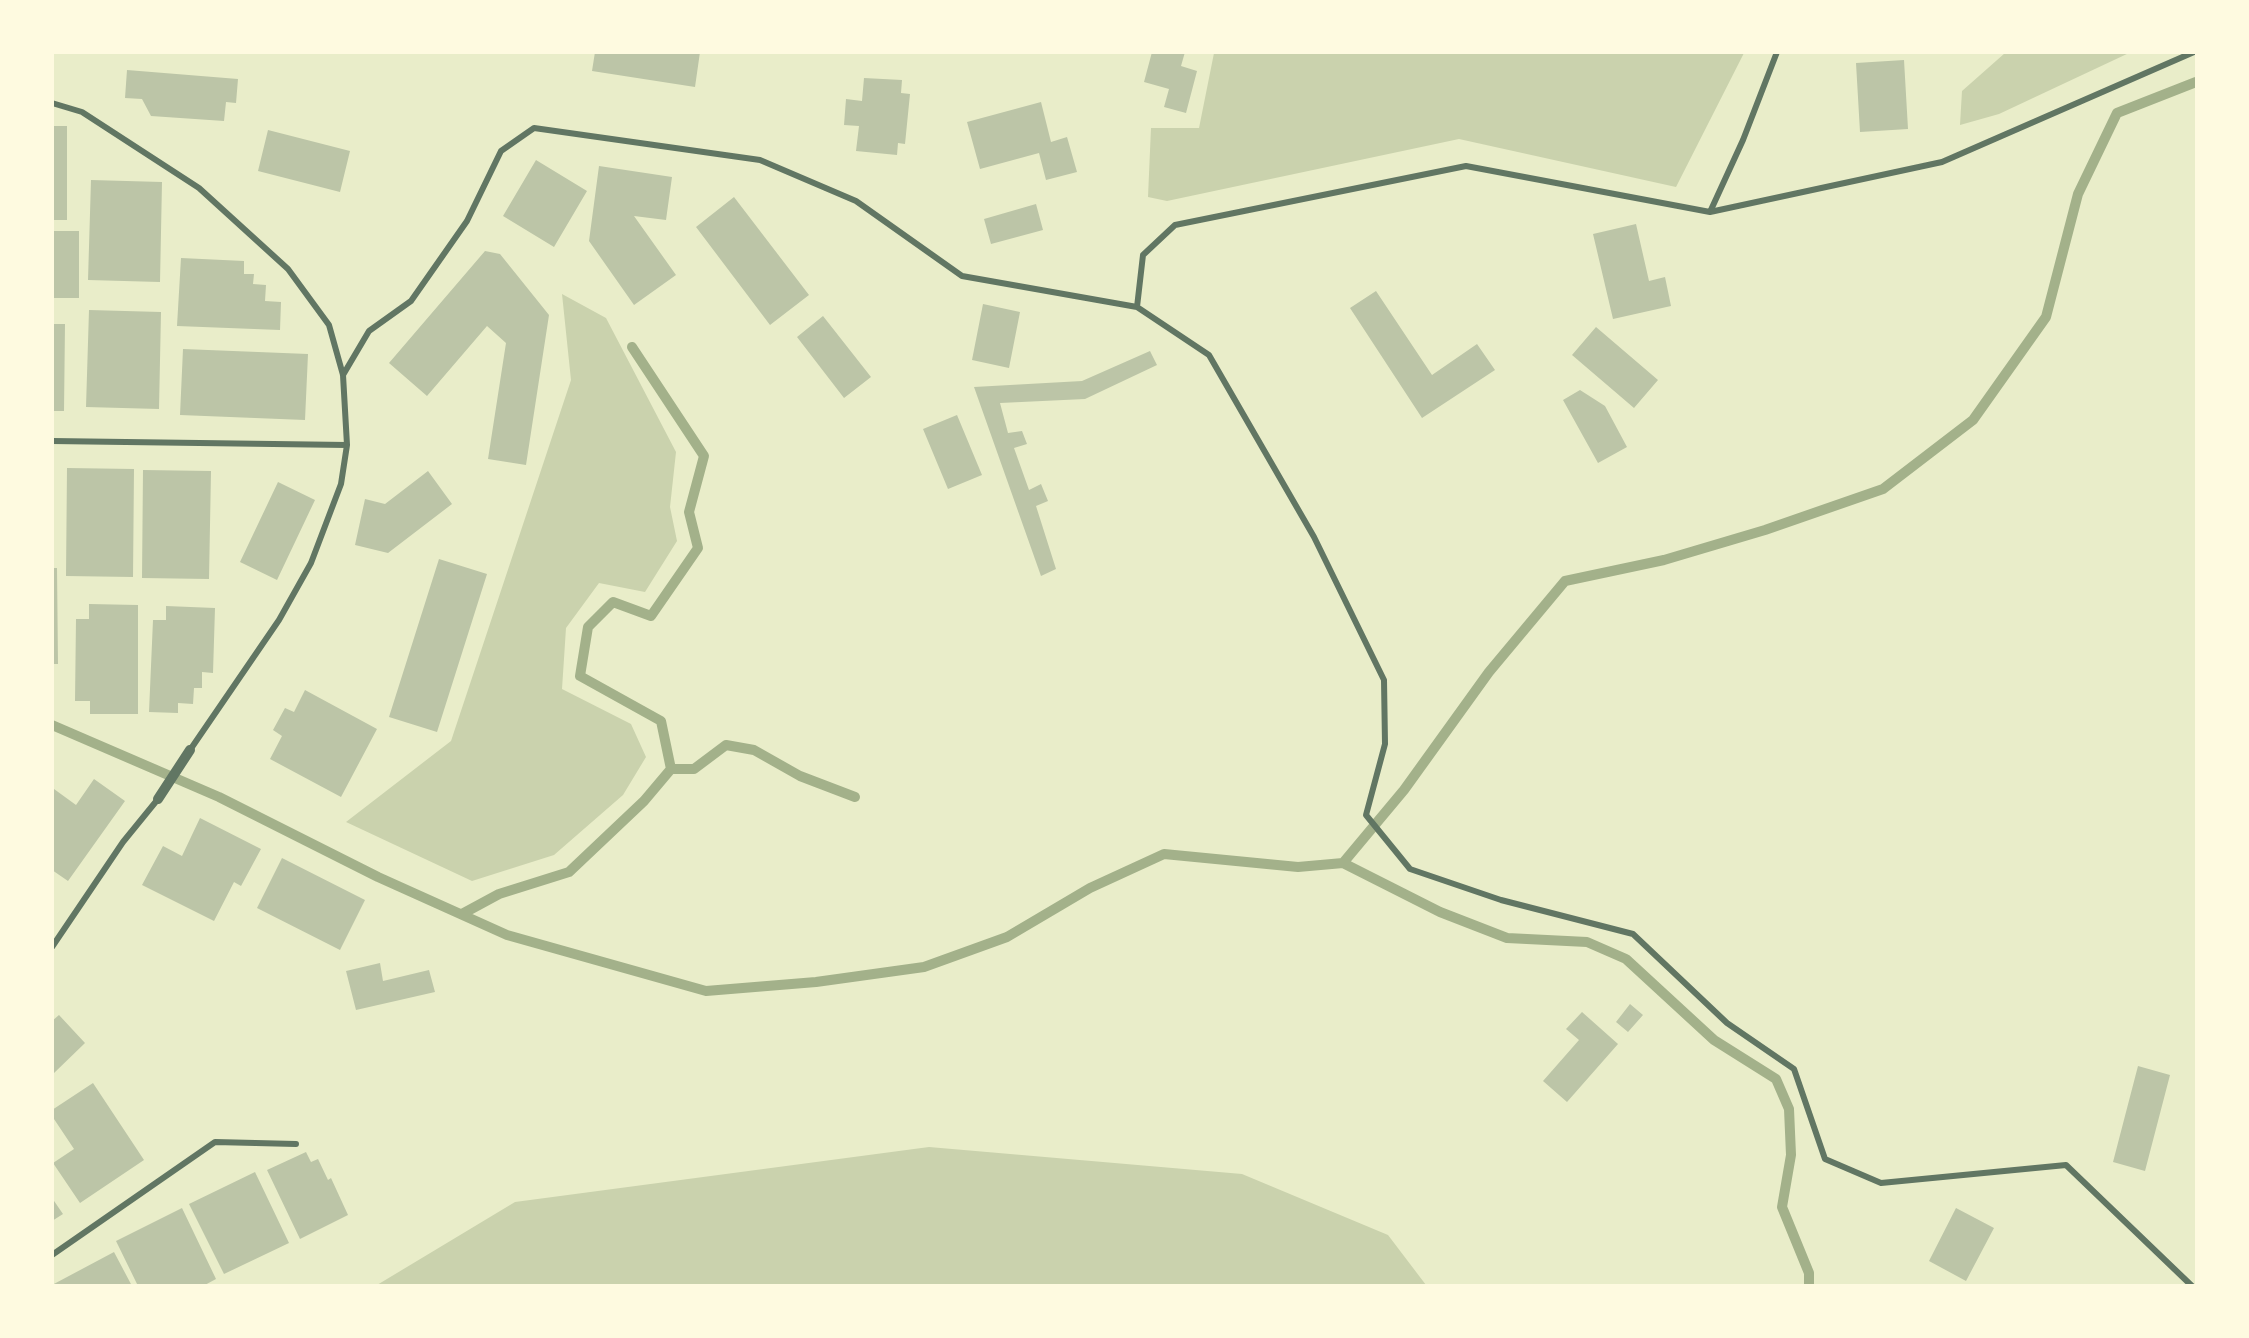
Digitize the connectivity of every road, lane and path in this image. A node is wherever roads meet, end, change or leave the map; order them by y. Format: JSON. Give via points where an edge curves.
{"nodes":[{"id":1,"x":1777,"y":52,"type":"edge"},
{"id":2,"x":2194,"y":52,"type":"edge"},
{"id":3,"x":52,"y":103,"type":"edge"},
{"id":4,"x":1710,"y":212,"type":"junction"},
{"id":5,"x":1137,"y":307,"type":"junction"},
{"id":6,"x":343,"y":375,"type":"junction"},
{"id":7,"x":52,"y":441,"type":"edge"},
{"id":8,"x":346,"y":445,"type":"junction"},
{"id":9,"x":190,"y":750,"type":"joint"},
{"id":10,"x":158,"y":800,"type":"joint"},
{"id":11,"x":52,"y":947,"type":"edge"},
{"id":12,"x":296,"y":1144,"type":"dead end"},
{"id":13,"x":52,"y":1255,"type":"edge"},
{"id":14,"x":2192,"y":1286,"type":"edge"}],
"edges":[{"from":1,"to":4,"type":"street"},
{"from":2,"to":4,"type":"street","via":[[1942,162]]},
{"from":3,"to":6,"type":"street","via":[[82,112],[199,188],[288,269],[329,325]]},
{"from":4,"to":5,"type":"street","via":[[1466,166],[1175,225],[1143,255]]},
{"from":5,"to":6,"type":"street","via":[[962,276],[856,201],[760,160],[534,128],[501,152],[467,221],[411,301],[369,331]]},
{"from":5,"to":14,"type":"street","via":[[1209,355],[1314,537],[1384,680],[1385,744],[1366,815],[1410,869],[1501,900],[1633,934],[1727,1023],[1794,1069],[1825,1159],[1881,1183],[2066,1165]]},
{"from":6,"to":8,"type":"street"},
{"from":7,"to":8,"type":"street"},
{"from":8,"to":9,"type":"street","via":[[341,484],[311,563],[279,620]]},
{"from":9,"to":10,"type":"street"},
{"from":10,"to":11,"type":"street","via":[[123,842]]},
{"from":12,"to":13,"type":"street","via":[[215,1142]]}]}
